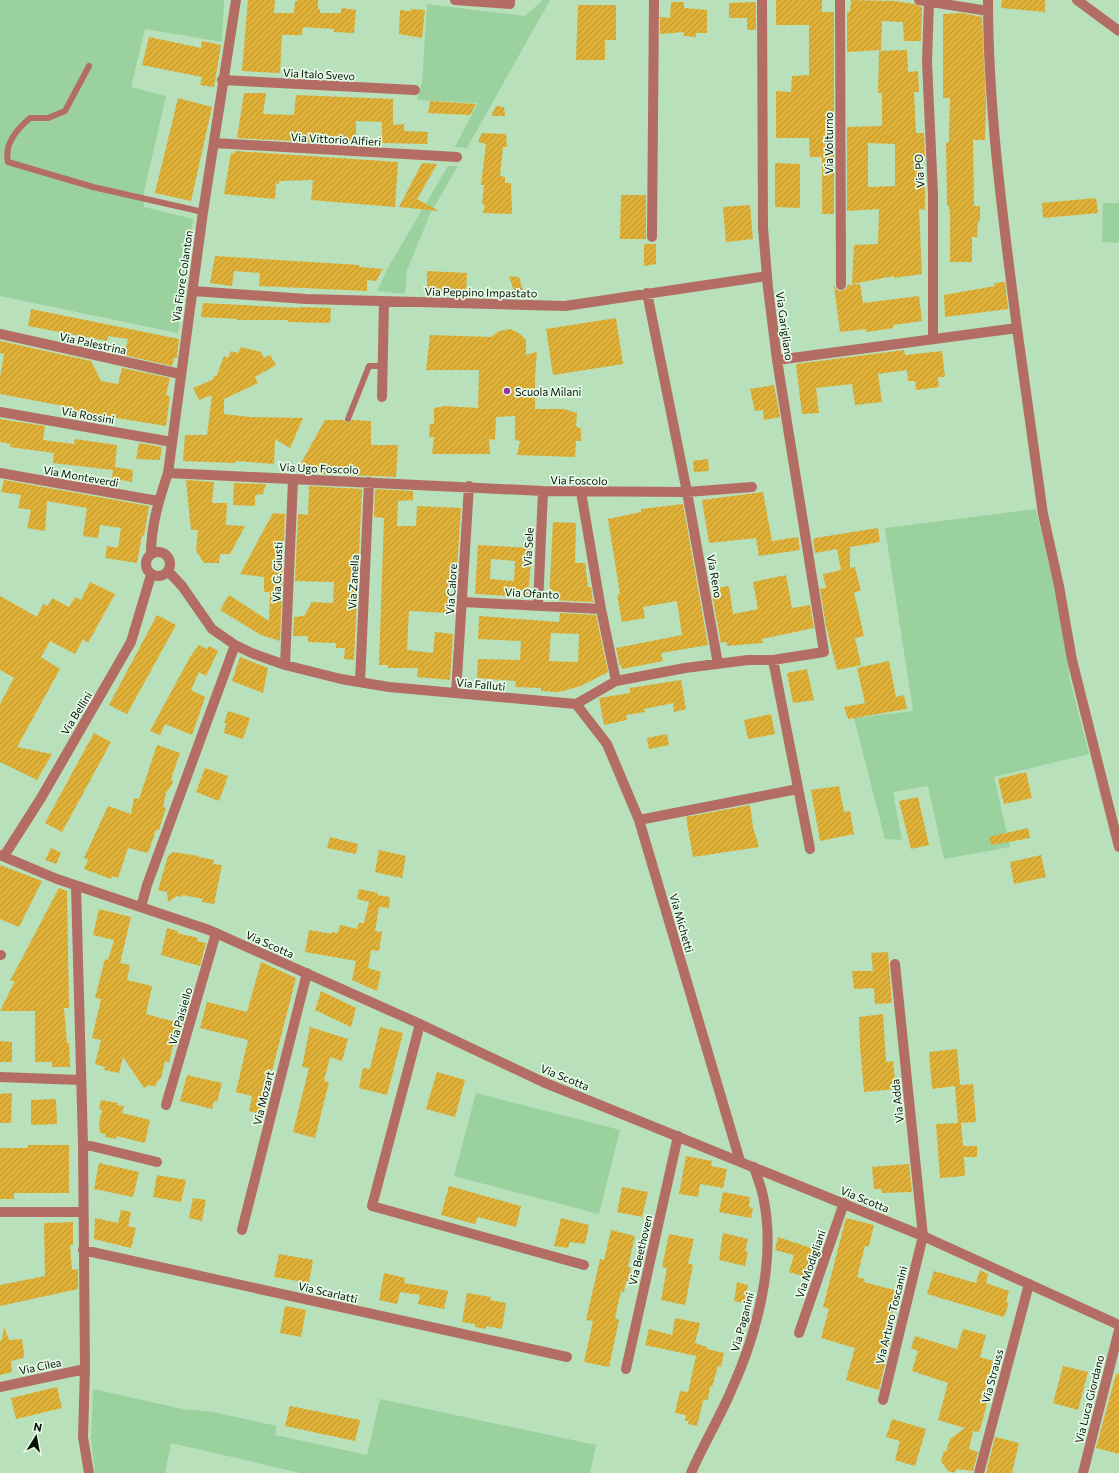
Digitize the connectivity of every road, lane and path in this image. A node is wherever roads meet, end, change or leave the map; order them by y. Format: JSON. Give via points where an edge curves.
{"nodes":[{"id":1,"x":236,"y":0,"type":"edge"},
{"id":2,"x":455,"y":0,"type":"edge"},
{"id":3,"x":654,"y":0,"type":"edge"},
{"id":4,"x":762,"y":0,"type":"edge"},
{"id":5,"x":840,"y":0,"type":"edge"},
{"id":6,"x":988,"y":0,"type":"edge"},
{"id":7,"x":1077,"y":0,"type":"edge"},
{"id":8,"x":924,"y":1,"type":"edge"},
{"id":9,"x":510,"y":2,"type":"edge"},
{"id":10,"x":988,"y":11,"type":"junction"},
{"id":11,"x":1119,"y":31,"type":"edge"},
{"id":12,"x":90,"y":66,"type":"dead end"},
{"id":13,"x":222,"y":80,"type":"junction"},
{"id":14,"x":415,"y":90,"type":"dead end"},
{"id":15,"x":214,"y":143,"type":"junction"},
{"id":16,"x":457,"y":157,"type":"dead end"},
{"id":17,"x":203,"y":212,"type":"junction"},
{"id":18,"x":652,"y":237,"type":"dead end"},
{"id":19,"x":767,"y":276,"type":"junction"},
{"id":20,"x":841,"y":285,"type":"dead end"},
{"id":21,"x":193,"y":291,"type":"junction"},
{"id":22,"x":647,"y":293,"type":"junction"},
{"id":23,"x":384,"y":302,"type":"junction"},
{"id":24,"x":1017,"y":328,"type":"junction"},
{"id":25,"x":0,"y":334,"type":"edge"},
{"id":26,"x":933,"y":339,"type":"junction"},
{"id":27,"x":777,"y":360,"type":"junction"},
{"id":28,"x":382,"y":366,"type":"junction"},
{"id":29,"x":180,"y":374,"type":"junction"},
{"id":30,"x":382,"y":397,"type":"dead end"},
{"id":31,"x":0,"y":412,"type":"edge"},
{"id":32,"x":348,"y":419,"type":"dead end"},
{"id":33,"x":172,"y":442,"type":"junction"},
{"id":34,"x":168,"y":473,"type":"junction"},
{"id":35,"x":0,"y":474,"type":"edge"},
{"id":36,"x":293,"y":480,"type":"junction"},
{"id":37,"x":369,"y":482,"type":"junction"},
{"id":38,"x":470,"y":486,"type":"junction"},
{"id":39,"x":752,"y":487,"type":"dead end"},
{"id":40,"x":543,"y":491,"type":"junction"},
{"id":41,"x":582,"y":492,"type":"junction"},
{"id":42,"x":688,"y":492,"type":"junction"},
{"id":43,"x":158,"y":501,"type":"junction"},
{"id":44,"x":151,"y":554,"type":"junction"},
{"id":45,"x":168,"y":571,"type":"junction"},
{"id":46,"x":151,"y":574,"type":"junction"},
{"id":47,"x":463,"y":602,"type":"junction"},
{"id":48,"x":538,"y":604,"type":"junction"},
{"id":49,"x":601,"y":609,"type":"junction"},
{"id":50,"x":235,"y":645,"type":"junction"},
{"id":51,"x":774,"y":660,"type":"junction"},
{"id":52,"x":718,"y":664,"type":"junction"},
{"id":53,"x":285,"y":665,"type":"junction"},
{"id":54,"x":616,"y":681,"type":"junction"},
{"id":55,"x":360,"y":682,"type":"junction"},
{"id":56,"x":456,"y":694,"type":"junction"},
{"id":57,"x":576,"y":704,"type":"junction"},
{"id":58,"x":798,"y":789,"type":"junction"},
{"id":59,"x":639,"y":820,"type":"junction"},
{"id":60,"x":1119,"y":847,"type":"edge"},
{"id":61,"x":810,"y":850,"type":"dead end"},
{"id":62,"x":2,"y":855,"type":"edge"},
{"id":63,"x":76,"y":886,"type":"junction"},
{"id":64,"x":141,"y":907,"type":"junction"},
{"id":65,"x":216,"y":933,"type":"junction"},
{"id":66,"x":895,"y":964,"type":"dead end"},
{"id":67,"x":307,"y":973,"type":"junction"},
{"id":68,"x":420,"y":1024,"type":"junction"},
{"id":69,"x":0,"y":1077,"type":"edge"},
{"id":70,"x":80,"y":1080,"type":"junction"},
{"id":71,"x":166,"y":1105,"type":"dead end"},
{"id":72,"x":678,"y":1136,"type":"junction"},
{"id":73,"x":83,"y":1144,"type":"junction"},
{"id":74,"x":740,"y":1161,"type":"junction"},
{"id":75,"x":157,"y":1162,"type":"dead end"},
{"id":76,"x":754,"y":1167,"type":"junction"},
{"id":77,"x":844,"y":1203,"type":"junction"},
{"id":78,"x":0,"y":1212,"type":"edge"},
{"id":79,"x":83,"y":1212,"type":"junction"},
{"id":80,"x":242,"y":1230,"type":"dead end"},
{"id":81,"x":923,"y":1236,"type":"junction"},
{"id":82,"x":83,"y":1250,"type":"junction"},
{"id":83,"x":584,"y":1265,"type":"dead end"},
{"id":84,"x":1029,"y":1284,"type":"junction"},
{"id":85,"x":1119,"y":1325,"type":"edge"},
{"id":86,"x":1119,"y":1330,"type":"edge"},
{"id":87,"x":799,"y":1333,"type":"dead end"},
{"id":88,"x":567,"y":1357,"type":"dead end"},
{"id":89,"x":85,"y":1369,"type":"junction"},
{"id":90,"x":626,"y":1369,"type":"dead end"},
{"id":91,"x":0,"y":1387,"type":"edge"},
{"id":92,"x":883,"y":1400,"type":"dead end"},
{"id":93,"x":89,"y":1473,"type":"edge"},
{"id":94,"x":691,"y":1473,"type":"edge"},
{"id":95,"x":979,"y":1473,"type":"edge"},
{"id":96,"x":1083,"y":1473,"type":"edge"}],
"edges":[{"from":1,"to":13,"type":"street","name":"Via Fiore Colanton"},
{"from":2,"to":9,"type":"street"},
{"from":3,"to":18,"type":"street"},
{"from":4,"to":19,"type":"street","name":"Via Garigliano","via":[[763,228]]},
{"from":5,"to":20,"type":"street","name":"Via Volturno"},
{"from":6,"to":10,"type":"street"},
{"from":7,"to":11,"type":"street"},
{"from":8,"to":10,"type":"street"},
{"from":8,"to":26,"type":"street","name":"Via PO","via":[[933,194]]},
{"from":10,"to":24,"type":"street","via":[[992,103]]},
{"from":12,"to":17,"type":"lane","via":[[65,111],[48,118],[30,118],[16,131],[7,155],[8,162],[93,187]]},
{"from":13,"to":14,"type":"street","name":"Via Italo Svevo"},
{"from":13,"to":15,"type":"street","name":"Via Fiore Colanton"},
{"from":15,"to":16,"type":"street","name":"Via Vittorio Alfieri"},
{"from":15,"to":17,"type":"street","name":"Via Fiore Colanton"},
{"from":17,"to":21,"type":"street","name":"Via Fiore Colanton"},
{"from":19,"to":22,"type":"street","name":"Via Peppino Impastato"},
{"from":19,"to":27,"type":"street","name":"Via Garigliano"},
{"from":21,"to":23,"type":"street","name":"Via Peppino Impastato"},
{"from":21,"to":29,"type":"street","name":"Via Fiore Colanton"},
{"from":22,"to":23,"type":"street","name":"Via Peppino Impastato","via":[[565,306]]},
{"from":22,"to":42,"type":"street","name":"Via Reno"},
{"from":23,"to":28,"type":"street"},
{"from":24,"to":26,"type":"street"},
{"from":24,"to":60,"type":"street","via":[[1043,514],[1072,660]]},
{"from":25,"to":29,"type":"street","name":"Via Palestrina"},
{"from":26,"to":27,"type":"street"},
{"from":27,"to":51,"type":"street","name":"Via Garigliano","via":[[824,652]]},
{"from":28,"to":30,"type":"street"},
{"from":28,"to":32,"type":"lane","via":[[369,366]]},
{"from":29,"to":33,"type":"street","name":"Via Fiore Colanton"},
{"from":31,"to":33,"type":"street","name":"Via Rossini"},
{"from":33,"to":34,"type":"street","name":"Via Fiore Colanton"},
{"from":34,"to":36,"type":"street","name":"Via Ugo Foscolo"},
{"from":34,"to":43,"type":"street","name":"Via Fiore Colanton"},
{"from":35,"to":43,"type":"street","name":"Via Monteverdi"},
{"from":36,"to":37,"type":"street","name":"Via Ugo Foscolo"},
{"from":36,"to":53,"type":"street","name":"Via G. Giusti"},
{"from":37,"to":38,"type":"street","name":"Via Ugo Foscolo"},
{"from":37,"to":55,"type":"street","name":"Via Zanella"},
{"from":38,"to":40,"type":"street","name":"Via Foscolo"},
{"from":38,"to":47,"type":"street","name":"Via Calore"},
{"from":39,"to":42,"type":"street","name":"Via Foscolo"},
{"from":40,"to":41,"type":"street","name":"Via Foscolo"},
{"from":40,"to":48,"type":"street","name":"Via Sele"},
{"from":41,"to":42,"type":"street","name":"Via Foscolo"},
{"from":41,"to":49,"type":"street"},
{"from":42,"to":52,"type":"street","name":"Via Reno"},
{"from":43,"to":44,"type":"street","name":"Via Fiore Colanton","via":[[151,532]]},
{"from":44,"to":45,"type":"street","via":[[159,552],[166,556],[170,563]]},
{"from":44,"to":46,"type":"street","via":[[145,564]]},
{"from":45,"to":46,"type":"street","via":[[158,576]]},
{"from":45,"to":50,"type":"street","name":"Via Falluti","via":[[182,586],[212,629]]},
{"from":46,"to":62,"type":"street","name":"Via Bellini","via":[[131,642],[41,798]]},
{"from":47,"to":48,"type":"street","name":"Via Ofanto"},
{"from":47,"to":56,"type":"street","name":"Via Calore"},
{"from":48,"to":49,"type":"street","name":"Via Ofanto"},
{"from":49,"to":54,"type":"street"},
{"from":50,"to":53,"type":"street","name":"Via Falluti"},
{"from":50,"to":64,"type":"street"},
{"from":51,"to":52,"type":"street"},
{"from":51,"to":58,"type":"street"},
{"from":52,"to":54,"type":"street"},
{"from":53,"to":55,"type":"street","name":"Via Falluti"},
{"from":54,"to":57,"type":"street"},
{"from":55,"to":56,"type":"street","name":"Via Falluti","via":[[389,688]]},
{"from":56,"to":57,"type":"street","name":"Via Falluti"},
{"from":57,"to":59,"type":"street","name":"Via Michetti","via":[[607,744]]},
{"from":58,"to":59,"type":"street"},
{"from":58,"to":61,"type":"street"},
{"from":59,"to":74,"type":"street","name":"Via Michetti"},
{"from":62,"to":63,"type":"street","name":"Via Scotta"},
{"from":63,"to":64,"type":"street","name":"Via Scotta"},
{"from":63,"to":70,"type":"street"},
{"from":64,"to":65,"type":"street","name":"Via Scotta"},
{"from":65,"to":67,"type":"street","name":"Via Scotta"},
{"from":65,"to":71,"type":"street","name":"Via Paisiello"},
{"from":66,"to":81,"type":"street","name":"Via Adda"},
{"from":67,"to":68,"type":"street","name":"Via Scotta"},
{"from":67,"to":80,"type":"street","name":"Via Mozart"},
{"from":68,"to":72,"type":"street","name":"Via Scotta","via":[[543,1082]]},
{"from":68,"to":83,"type":"street","via":[[372,1206]]},
{"from":69,"to":70,"type":"street"},
{"from":70,"to":73,"type":"street"},
{"from":72,"to":74,"type":"street","name":"Via Scotta"},
{"from":72,"to":90,"type":"street","name":"Via Beethoven"},
{"from":73,"to":75,"type":"street"},
{"from":73,"to":79,"type":"street"},
{"from":74,"to":76,"type":"street","name":"Via Scotta"},
{"from":76,"to":77,"type":"street","name":"Via Scotta"},
{"from":76,"to":94,"type":"street","name":"Via Paganini","via":[[764,1205],[768,1243],[765,1277],[751,1342],[731,1391]]},
{"from":77,"to":81,"type":"street","name":"Via Scotta"},
{"from":77,"to":87,"type":"street","name":"Via Modigliani"},
{"from":78,"to":79,"type":"street"},
{"from":79,"to":82,"type":"street"},
{"from":81,"to":84,"type":"street","name":"Via Scotta"},
{"from":81,"to":92,"type":"street","name":"Via Arturo Toscanini"},
{"from":82,"to":88,"type":"street","name":"Via Scarlatti"},
{"from":82,"to":89,"type":"street"},
{"from":84,"to":85,"type":"street","name":"Via Scotta"},
{"from":84,"to":95,"type":"street","name":"Via Strauss"},
{"from":86,"to":96,"type":"street","name":"Via Luca Giordano"},
{"from":89,"to":91,"type":"street","name":"Via Cilea"},
{"from":89,"to":93,"type":"street","via":[[83,1438]]}]}
